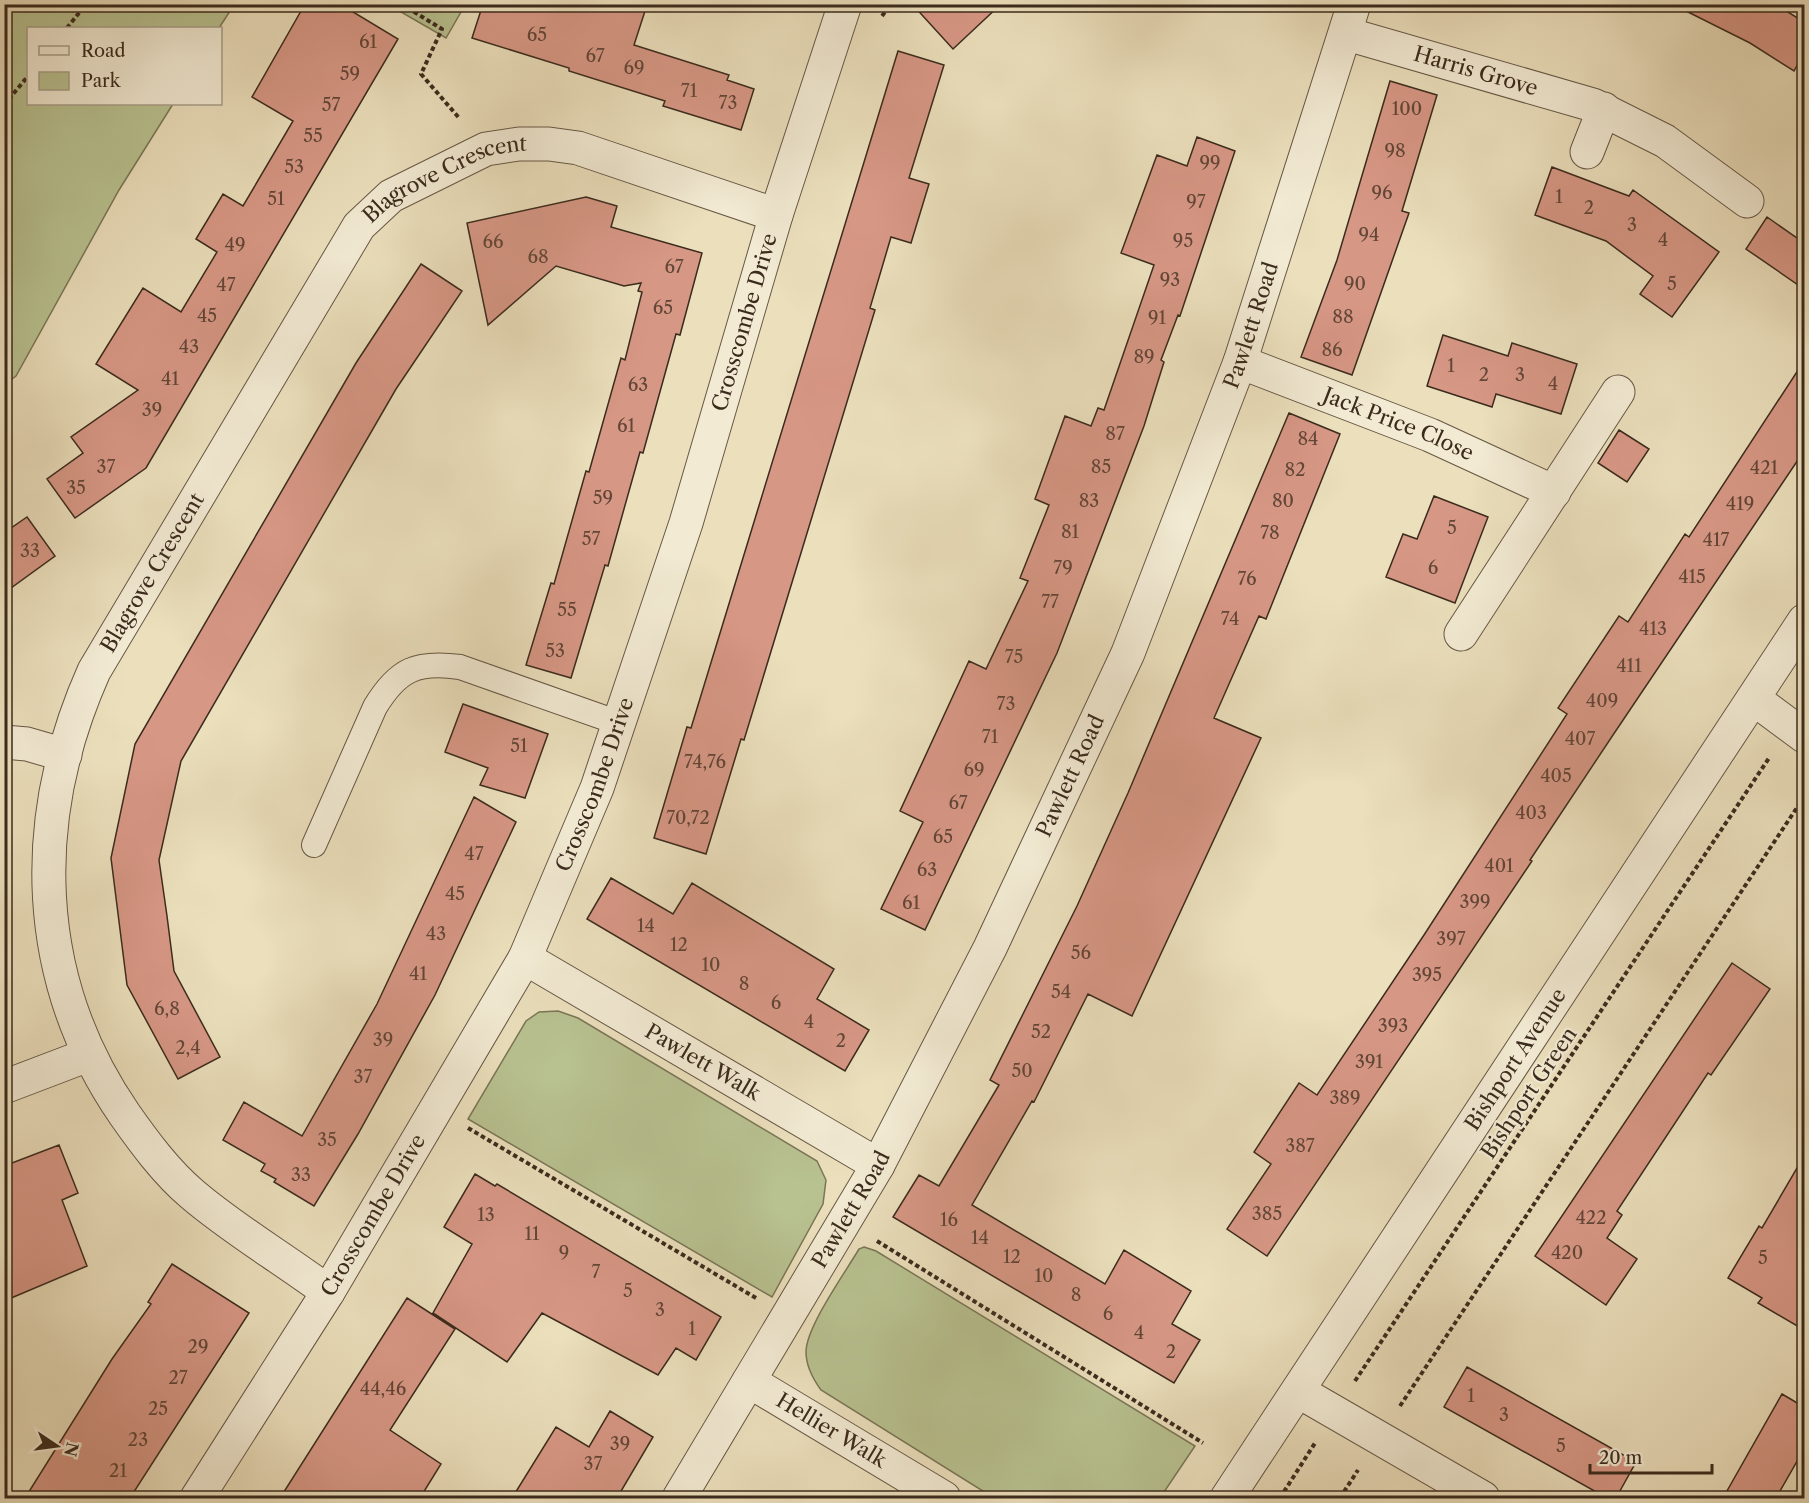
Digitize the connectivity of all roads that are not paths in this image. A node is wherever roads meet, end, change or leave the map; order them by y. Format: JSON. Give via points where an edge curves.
{"nodes":[{"id":1,"x":845,"y":4,"type":"edge"},
{"id":2,"x":1350,"y":19,"type":"edge"},
{"id":3,"x":1604,"y":109,"type":"junction"},
{"id":4,"x":1587,"y":152,"type":"dead end"},
{"id":5,"x":1747,"y":201,"type":"dead end"},
{"id":6,"x":776,"y":215,"type":"junction"},
{"id":7,"x":1240,"y":362,"type":"junction"},
{"id":8,"x":1618,"y":392,"type":"dead end"},
{"id":9,"x":1554,"y":492,"type":"junction"},
{"id":10,"x":1804,"y":621,"type":"edge"},
{"id":11,"x":1461,"y":634,"type":"dead end"},
{"id":12,"x":1754,"y":699,"type":"junction"},
{"id":13,"x":619,"y":723,"type":"junction"},
{"id":14,"x":1798,"y":731,"type":"edge"},
{"id":15,"x":4,"y":741,"type":"edge"},
{"id":16,"x":65,"y":755,"type":"junction"},
{"id":17,"x":314,"y":845,"type":"dead end"},
{"id":18,"x":525,"y":958,"type":"junction"},
{"id":19,"x":88,"y":1055,"type":"junction"},
{"id":20,"x":4,"y":1087,"type":"edge"},
{"id":21,"x":878,"y":1165,"type":"junction"},
{"id":22,"x":328,"y":1292,"type":"junction"},
{"id":23,"x":749,"y":1381,"type":"junction"},
{"id":24,"x":1298,"y":1391,"type":"junction"},
{"id":25,"x":197,"y":1498,"type":"edge"},
{"id":26,"x":679,"y":1498,"type":"edge"},
{"id":27,"x":944,"y":1498,"type":"edge"},
{"id":28,"x":1227,"y":1498,"type":"edge"},
{"id":29,"x":1483,"y":1498,"type":"edge"}],
"edges":[{"from":1,"to":6,"type":"street","name":"Crosscombe Drive"},
{"from":2,"to":3,"type":"street","name":"Harris Grove"},
{"from":2,"to":7,"type":"street","name":"Pawlett Road"},
{"from":3,"to":4,"type":"street"},
{"from":3,"to":5,"type":"street","name":"Harris Grove","via":[[1665,141]]},
{"from":6,"to":13,"type":"street","name":"Crosscombe Drive","via":[[686,523]]},
{"from":6,"to":16,"type":"street","name":"Blagrove Crescent","via":[[578,148],[549,144],[486,150],[391,196],[359,226],[94,671],[77,710]]},
{"from":7,"to":9,"type":"street","name":"Jack Price Close","via":[[1430,435]]},
{"from":7,"to":21,"type":"street","name":"Pawlett Road","via":[[1128,653],[990,948]]},
{"from":8,"to":9,"type":"street"},
{"from":9,"to":11,"type":"street"},
{"from":10,"to":12,"type":"street","name":"Bishport Avenue"},
{"from":12,"to":14,"type":"street"},
{"from":12,"to":24,"type":"street","name":"Bishport Avenue"},
{"from":13,"to":17,"type":"lane","via":[[460,667],[418,666],[386,688]]},
{"from":13,"to":18,"type":"street","name":"Crosscombe Drive","via":[[597,788]]},
{"from":15,"to":16,"type":"street"},
{"from":16,"to":19,"type":"street","name":"Blagrove Crescent","via":[[49,831],[49,913],[60,975]]},
{"from":18,"to":21,"type":"street","name":"Pawlett Walk"},
{"from":18,"to":22,"type":"street","name":"Crosscombe Drive"},
{"from":19,"to":20,"type":"street"},
{"from":19,"to":22,"type":"street","name":"Blagrove Crescent","via":[[144,1142],[192,1193]]},
{"from":21,"to":23,"type":"street","name":"Pawlett Road"},
{"from":22,"to":25,"type":"street","name":"Crosscombe Drive"},
{"from":23,"to":26,"type":"street","name":"Pawlett Road"},
{"from":23,"to":27,"type":"street","name":"Hellier Walk"},
{"from":24,"to":28,"type":"street","name":"Bishport Avenue"},
{"from":24,"to":29,"type":"street"}]}
